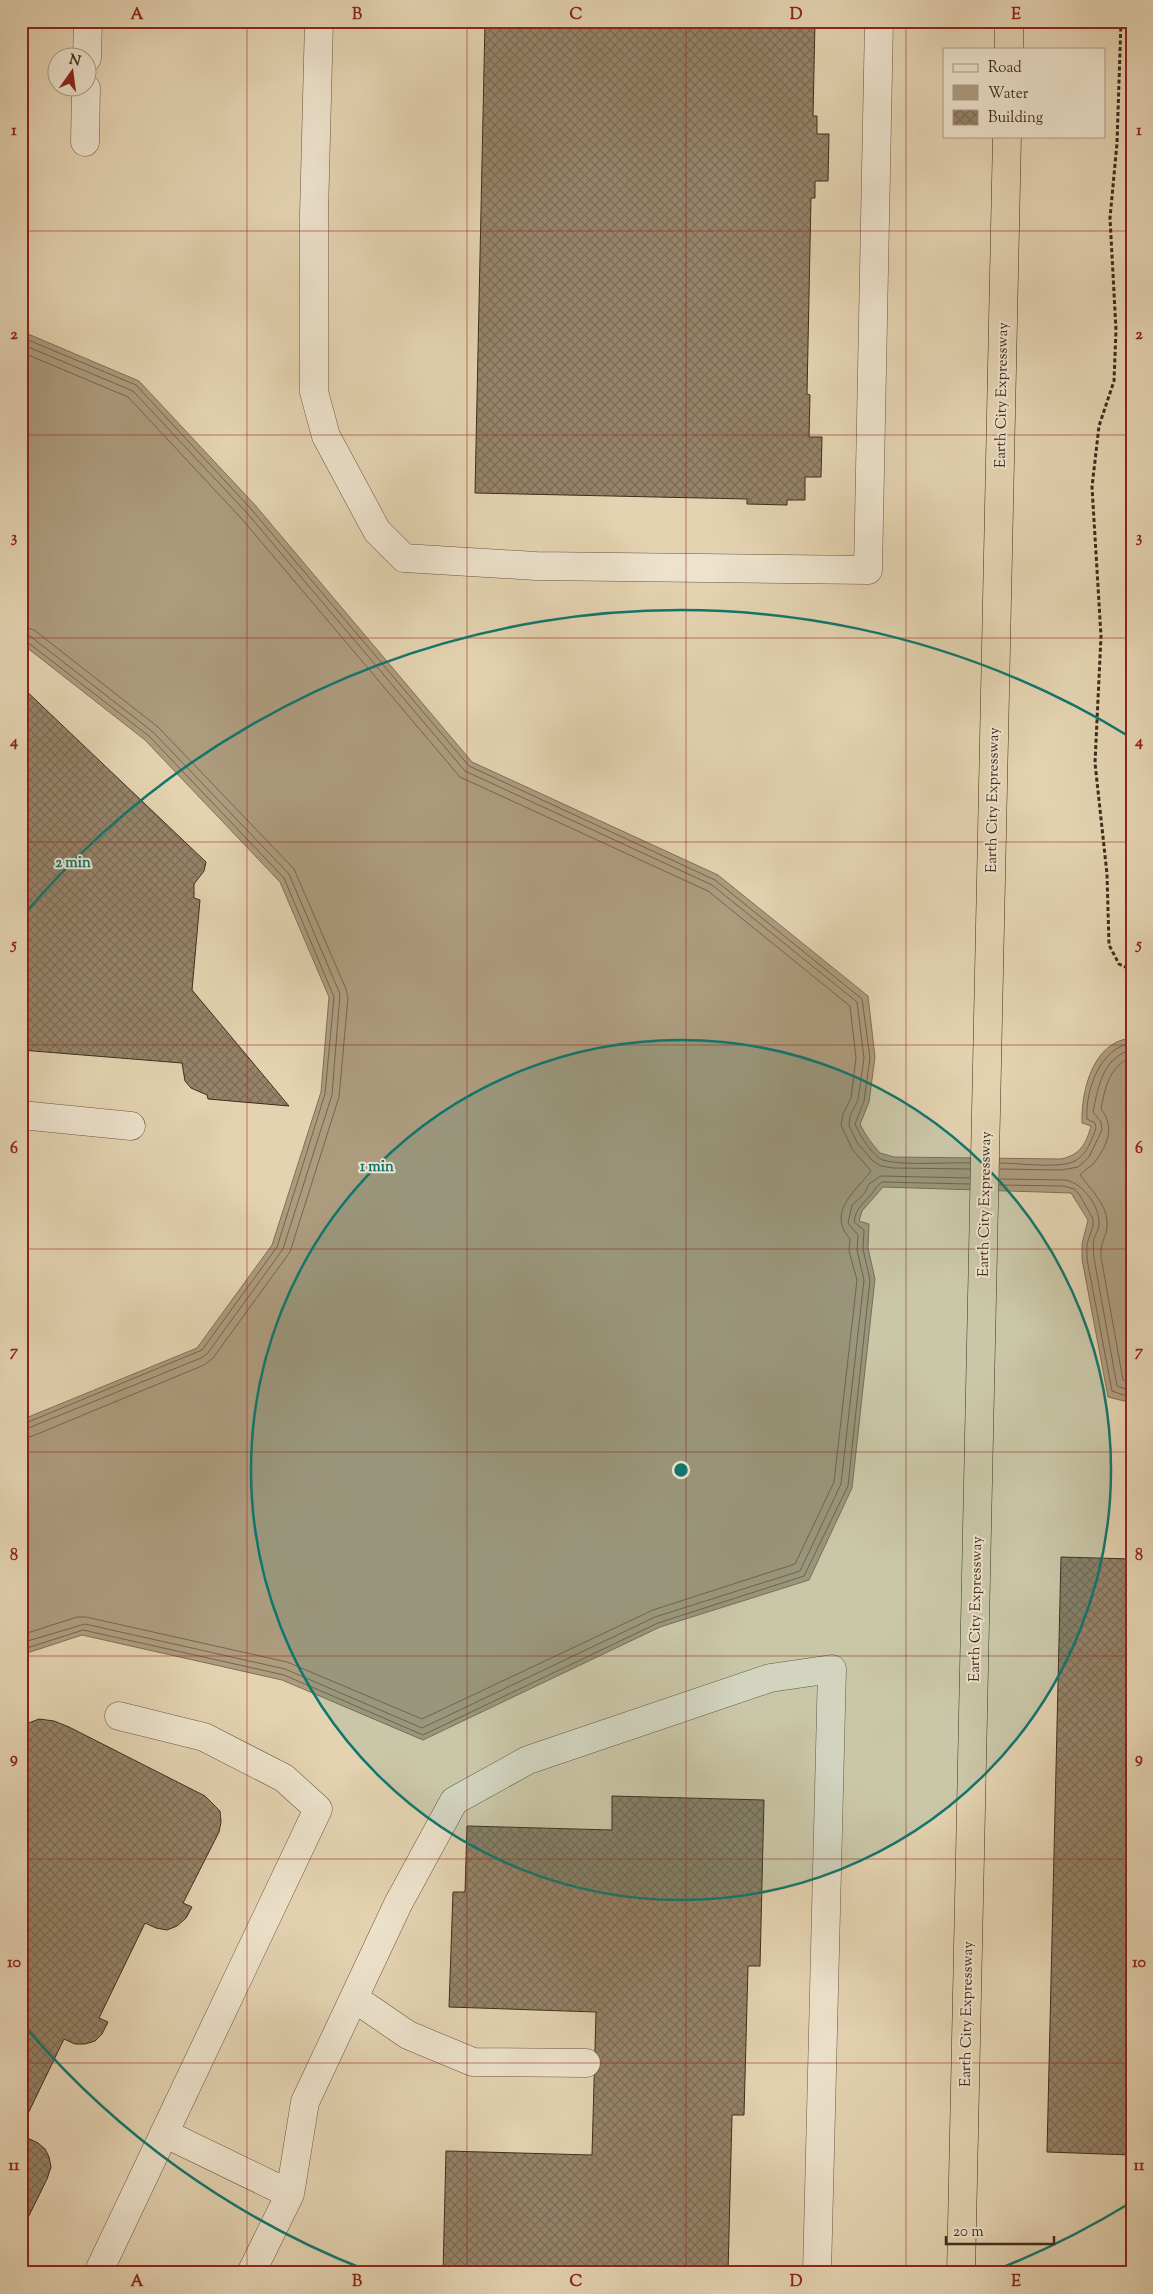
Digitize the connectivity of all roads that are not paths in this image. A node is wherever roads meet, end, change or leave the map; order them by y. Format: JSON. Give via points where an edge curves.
{"nodes":[{"id":1,"x":88,"y":21,"type":"edge"},
{"id":2,"x":319,"y":21,"type":"edge"},
{"id":3,"x":879,"y":21,"type":"edge"},
{"id":4,"x":1009,"y":21,"type":"edge"},
{"id":5,"x":87,"y":48,"type":"edge"},
{"id":6,"x":1008,"y":48,"type":"edge"},
{"id":7,"x":86,"y":98,"type":"edge"},
{"id":8,"x":1007,"y":138,"type":"edge"},
{"id":9,"x":85,"y":142,"type":"dead end"},
{"id":10,"x":21,"y":1115,"type":"edge"},
{"id":11,"x":131,"y":1126,"type":"dead end"},
{"id":12,"x":120,"y":1716,"type":"dead end"},
{"id":13,"x":354,"y":1998,"type":"junction"},
{"id":14,"x":586,"y":2063,"type":"dead end"},
{"id":15,"x":164,"y":2133,"type":"junction"},
{"id":16,"x":290,"y":2194,"type":"junction"},
{"id":17,"x":98,"y":2273,"type":"edge"},
{"id":18,"x":250,"y":2273,"type":"edge"},
{"id":19,"x":817,"y":2273,"type":"edge"},
{"id":20,"x":961,"y":2273,"type":"edge"}],
"edges":[{"from":1,"to":5,"type":"street"},
{"from":2,"to":3,"type":"street","via":[[314,392],[326,436],[377,531],[404,558],[536,566],[868,570]]},
{"from":4,"to":6,"type":"highway"},
{"from":7,"to":9,"type":"street"},
{"from":8,"to":20,"type":"highway","name":"Earth City Expressway"},
{"from":10,"to":11,"type":"street"},
{"from":12,"to":15,"type":"street","via":[[204,1737],[284,1778],[318,1809]]},
{"from":13,"to":14,"type":"street","via":[[408,2035],[473,2062]]},
{"from":13,"to":16,"type":"street","via":[[305,2102]]},
{"from":13,"to":19,"type":"street","via":[[398,1904],[454,1801],[528,1760],[770,1678],[832,1670]]},
{"from":15,"to":16,"type":"street"},
{"from":15,"to":17,"type":"street"},
{"from":16,"to":18,"type":"street"}]}
